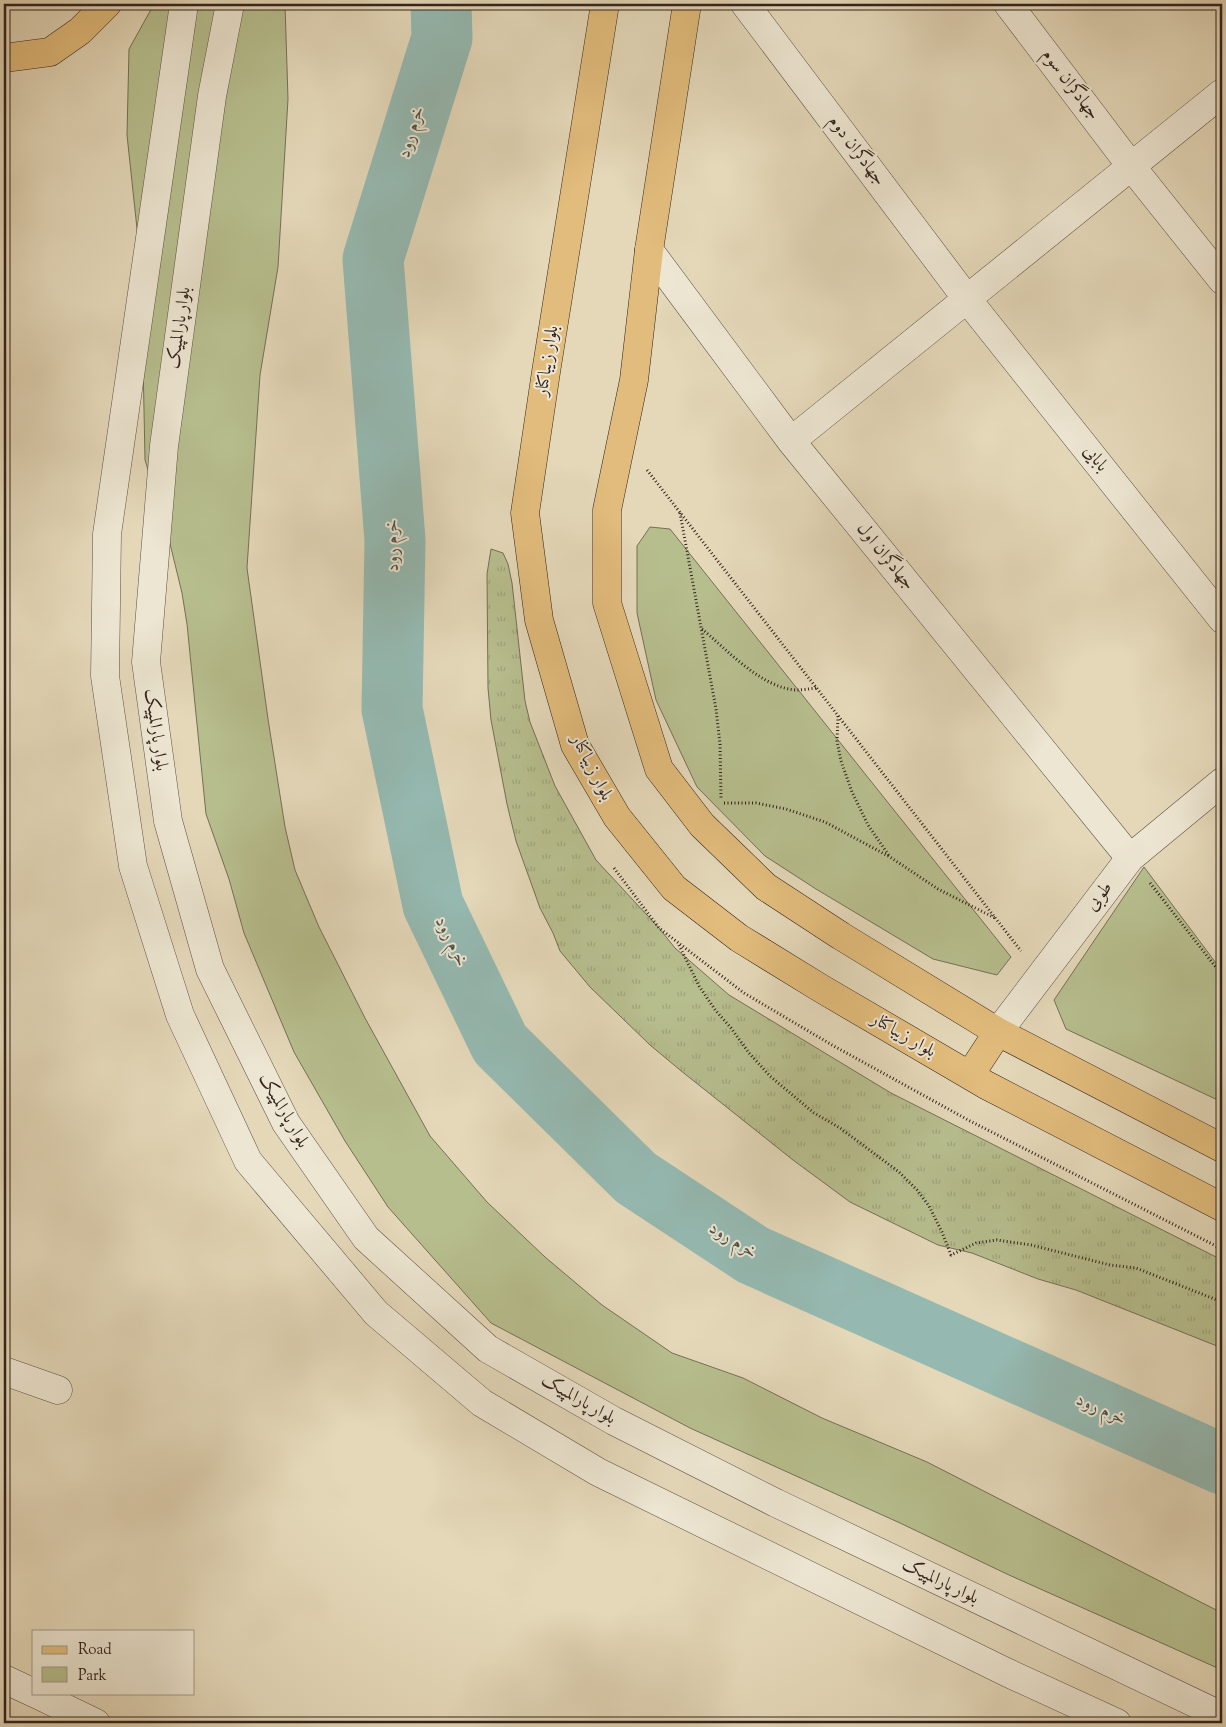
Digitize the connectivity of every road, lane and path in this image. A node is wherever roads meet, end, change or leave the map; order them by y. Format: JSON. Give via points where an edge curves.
{"nodes":[{"id":1,"x":107,"y":4,"type":"edge"},
{"id":2,"x":184,"y":4,"type":"edge"},
{"id":3,"x":230,"y":4,"type":"edge"},
{"id":4,"x":605,"y":4,"type":"edge"},
{"id":5,"x":687,"y":4,"type":"edge"},
{"id":6,"x":746,"y":4,"type":"edge"},
{"id":7,"x":1008,"y":4,"type":"edge"},
{"id":8,"x":4,"y":58,"type":"edge"},
{"id":9,"x":1222,"y":93,"type":"edge"},
{"id":10,"x":1132,"y":166,"type":"junction"},
{"id":11,"x":649,"y":250,"type":"junction"},
{"id":12,"x":1222,"y":280,"type":"edge"},
{"id":13,"x":967,"y":299,"type":"junction"},
{"id":14,"x":622,"y":438,"type":"junction"},
{"id":15,"x":791,"y":441,"type":"junction"},
{"id":16,"x":680,"y":512,"type":"junction"},
{"id":17,"x":1222,"y":619,"type":"edge"},
{"id":18,"x":702,"y":628,"type":"junction"},
{"id":19,"x":816,"y":688,"type":"junction"},
{"id":20,"x":838,"y":716,"type":"junction"},
{"id":21,"x":1222,"y":782,"type":"edge"},
{"id":22,"x":890,"y":857,"type":"junction"},
{"id":23,"x":1130,"y":858,"type":"junction"},
{"id":24,"x":996,"y":919,"type":"junction"},
{"id":25,"x":678,"y":943,"type":"dead end"},
{"id":26,"x":1222,"y":975,"type":"edge"},
{"id":27,"x":1040,"y":976,"type":"junction"},
{"id":28,"x":998,"y":1032,"type":"junction"},
{"id":29,"x":970,"y":1075,"type":"junction"},
{"id":30,"x":1222,"y":1148,"type":"edge"},
{"id":31,"x":1222,"y":1207,"type":"edge"},
{"id":32,"x":1222,"y":1302,"type":"edge"},
{"id":33,"x":4,"y":1371,"type":"edge"},
{"id":34,"x":58,"y":1390,"type":"dead end"},
{"id":35,"x":4,"y":1679,"type":"edge"},
{"id":36,"x":32,"y":1692,"type":"edge"},
{"id":37,"x":36,"y":1694,"type":"edge"},
{"id":38,"x":1222,"y":1716,"type":"edge"},
{"id":39,"x":96,"y":1723,"type":"edge"},
{"id":40,"x":1117,"y":1723,"type":"edge"}],
"edges":[{"from":1,"to":8,"type":"main road","via":[[80,31],[50,52]]},
{"from":2,"to":40,"type":"street","via":[[107,534],[105,676],[132,866],[180,1015],[248,1161],[376,1313],[482,1403],[598,1472],[997,1668]]},
{"from":3,"to":38,"type":"street","name":"بلوار پارالمپیک","via":[[212,96],[164,446],[146,662],[168,821],[210,969],[286,1123],[366,1238],[488,1349],[614,1421],[776,1503]]},
{"from":4,"to":29,"type":"main road","name":"بلوار زیباکنار","via":[[525,513],[539,620],[575,745],[617,817],[674,888],[739,938]]},
{"from":5,"to":11,"type":"main road"},
{"from":6,"to":13,"type":"street","name":"جهادگران دوم"},
{"from":7,"to":10,"type":"street","name":"جهادگران سوم"},
{"from":9,"to":10,"type":"street"},
{"from":10,"to":12,"type":"street","name":"جهادگران سوم"},
{"from":10,"to":13,"type":"street"},
{"from":11,"to":14,"type":"main road","via":[[634,380]]},
{"from":11,"to":15,"type":"street","name":"جهادگران اول"},
{"from":13,"to":15,"type":"street"},
{"from":13,"to":17,"type":"street","name":"بابایی"},
{"from":14,"to":16,"type":"path"},
{"from":14,"to":28,"type":"main road","via":[[607,510],[607,603],[660,769],[702,825],[766,887]]},
{"from":15,"to":23,"type":"street","name":"جهادگران اول"},
{"from":16,"to":18,"type":"path"},
{"from":16,"to":19,"type":"path"},
{"from":18,"to":19,"type":"path","via":[[757,675],[776,686],[796,690]]},
{"from":18,"to":22,"type":"path","via":[[720,744],[721,803],[756,803],[786,809],[824,822]]},
{"from":19,"to":20,"type":"path"},
{"from":20,"to":22,"type":"path","via":[[837,741],[852,792],[868,825]]},
{"from":20,"to":24,"type":"path"},
{"from":21,"to":23,"type":"street","name":"طوبی"},
{"from":22,"to":24,"type":"path","via":[[938,889]]},
{"from":23,"to":26,"type":"path"},
{"from":23,"to":27,"type":"street","name":"طوبی"},
{"from":24,"to":27,"type":"path"},
{"from":25,"to":32,"type":"path","via":[[699,986],[749,1053],[770,1076],[814,1113],[840,1128],[899,1172],[917,1190],[929,1206],[951,1255],[976,1243],[997,1240],[1031,1245],[1136,1268]]},
{"from":27,"to":28,"type":"street","name":"طوبی"},
{"from":28,"to":29,"type":"main road"},
{"from":28,"to":30,"type":"main road"},
{"from":29,"to":31,"type":"main road","name":"بلوار زیباکنار"},
{"from":33,"to":34,"type":"street"},
{"from":35,"to":36,"type":"street"},
{"from":37,"to":39,"type":"street"}]}
